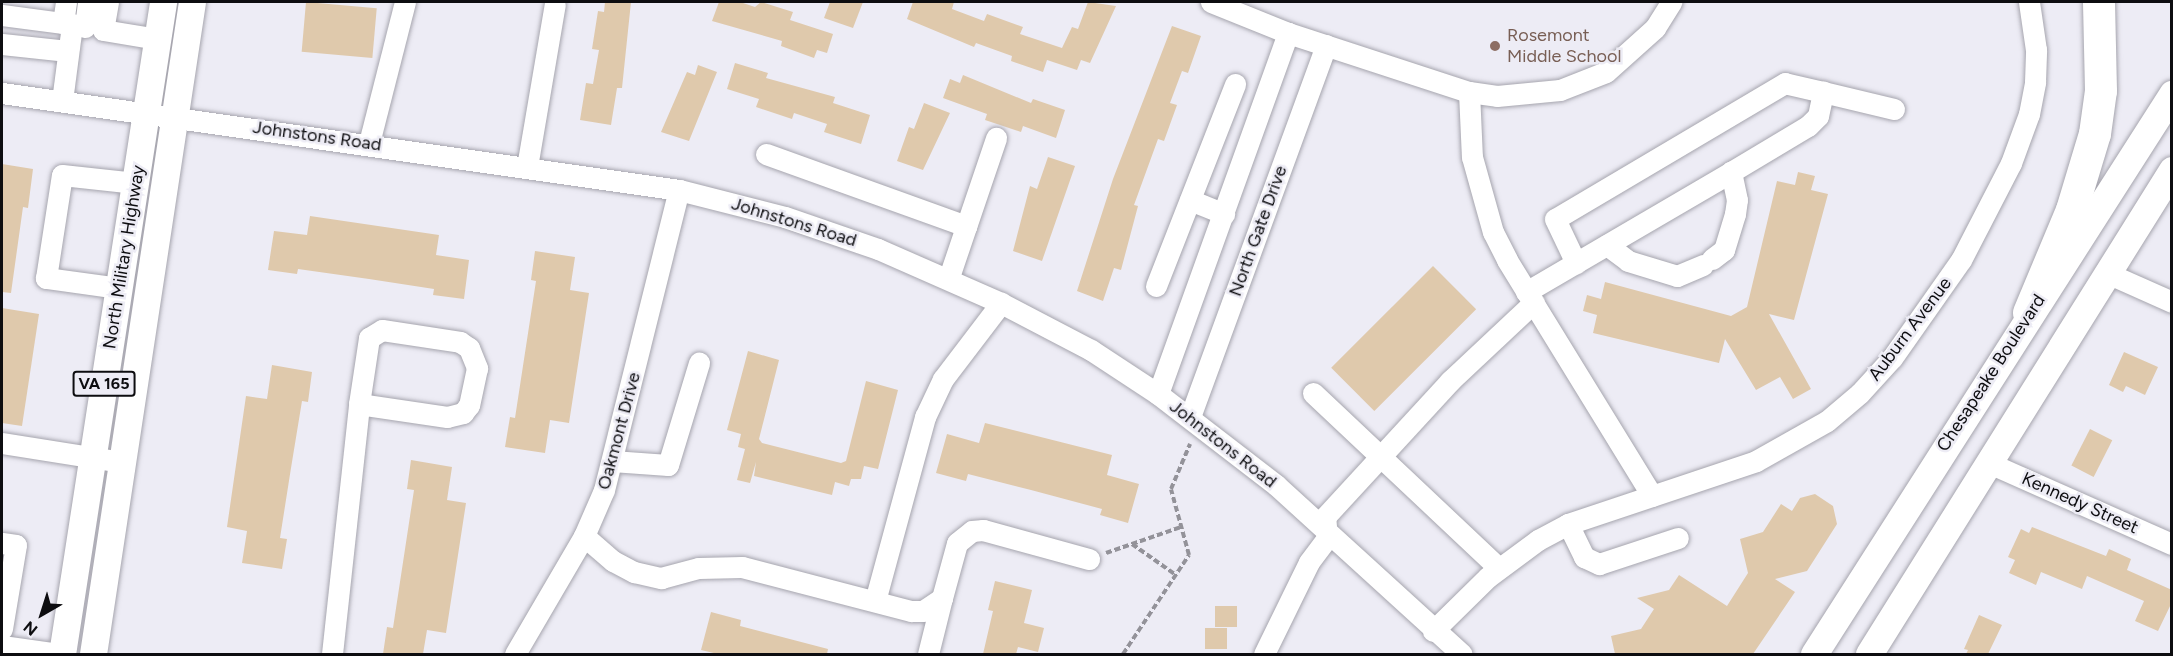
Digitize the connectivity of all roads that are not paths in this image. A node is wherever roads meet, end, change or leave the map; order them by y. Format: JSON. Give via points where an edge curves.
{"nodes":[{"id":1,"x":66,"y":2,"type":"edge"},
{"id":2,"x":88,"y":2,"type":"edge"},
{"id":3,"x":108,"y":2,"type":"edge"},
{"id":4,"x":163,"y":2,"type":"edge"},
{"id":5,"x":192,"y":2,"type":"edge"},
{"id":6,"x":405,"y":2,"type":"edge"},
{"id":7,"x":1211,"y":2,"type":"edge"},
{"id":8,"x":1671,"y":2,"type":"edge"},
{"id":9,"x":2029,"y":2,"type":"edge"},
{"id":10,"x":2099,"y":2,"type":"edge"},
{"id":11,"x":555,"y":4,"type":"dead end"},
{"id":12,"x":2,"y":15,"type":"edge"},
{"id":13,"x":81,"y":26,"type":"junction"},
{"id":14,"x":1288,"y":33,"type":"junction"},
{"id":15,"x":158,"y":39,"type":"junction"},
{"id":16,"x":2,"y":44,"type":"edge"},
{"id":17,"x":1326,"y":45,"type":"junction"},
{"id":18,"x":68,"y":51,"type":"junction"},
{"id":19,"x":1235,"y":84,"type":"dead end"},
{"id":20,"x":1469,"y":92,"type":"junction"},
{"id":21,"x":1823,"y":92,"type":"junction"},
{"id":22,"x":2,"y":93,"type":"edge"},
{"id":23,"x":2172,"y":94,"type":"edge"},
{"id":24,"x":62,"y":101,"type":"junction"},
{"id":25,"x":1894,"y":109,"type":"dead end"},
{"id":26,"x":146,"y":113,"type":"junction"},
{"id":27,"x":175,"y":117,"type":"junction"},
{"id":28,"x":996,"y":138,"type":"dead end"},
{"id":29,"x":369,"y":143,"type":"junction"},
{"id":30,"x":766,"y":154,"type":"dead end"},
{"id":31,"x":526,"y":167,"type":"junction"},
{"id":32,"x":2172,"y":170,"type":"edge"},
{"id":33,"x":1731,"y":172,"type":"junction"},
{"id":34,"x":136,"y":183,"type":"junction"},
{"id":35,"x":679,"y":190,"type":"junction"},
{"id":36,"x":1190,"y":200,"type":"junction"},
{"id":37,"x":1224,"y":214,"type":"junction"},
{"id":38,"x":966,"y":226,"type":"junction"},
{"id":39,"x":1607,"y":245,"type":"junction"},
{"id":40,"x":1576,"y":263,"type":"junction"},
{"id":41,"x":2107,"y":273,"type":"junction"},
{"id":42,"x":949,"y":277,"type":"junction"},
{"id":43,"x":1156,"y":286,"type":"dead end"},
{"id":44,"x":119,"y":288,"type":"junction"},
{"id":45,"x":1530,"y":297,"type":"junction"},
{"id":46,"x":2172,"y":302,"type":"edge"},
{"id":47,"x":1001,"y":303,"type":"junction"},
{"id":48,"x":2029,"y":313,"type":"junction"},
{"id":49,"x":699,"y":363,"type":"dead end"},
{"id":50,"x":1313,"y":393,"type":"dead end"},
{"id":51,"x":1158,"y":394,"type":"junction"},
{"id":52,"x":359,"y":404,"type":"junction"},
{"id":53,"x":1190,"y":417,"type":"junction"},
{"id":54,"x":2,"y":443,"type":"edge"},
{"id":55,"x":1380,"y":457,"type":"junction"},
{"id":56,"x":92,"y":458,"type":"junction"},
{"id":57,"x":612,"y":461,"type":"junction"},
{"id":58,"x":122,"y":462,"type":"junction"},
{"id":59,"x":1989,"y":463,"type":"junction"},
{"id":60,"x":1652,"y":496,"type":"junction"},
{"id":61,"x":1568,"y":524,"type":"junction"},
{"id":62,"x":1327,"y":531,"type":"junction"},
{"id":63,"x":584,"y":536,"type":"junction"},
{"id":64,"x":1678,"y":538,"type":"dead end"},
{"id":65,"x":2,"y":543,"type":"edge"},
{"id":66,"x":2172,"y":544,"type":"edge"},
{"id":67,"x":1089,"y":559,"type":"road end"},
{"id":68,"x":1500,"y":568,"type":"junction"},
{"id":69,"x":942,"y":598,"type":"junction"},
{"id":70,"x":875,"y":601,"type":"junction"},
{"id":71,"x":2,"y":629,"type":"edge"},
{"id":72,"x":1433,"y":631,"type":"junction"},
{"id":73,"x":2,"y":646,"type":"edge"},
{"id":74,"x":1878,"y":652,"type":"edge"},
{"id":75,"x":61,"y":654,"type":"edge"},
{"id":76,"x":93,"y":654,"type":"edge"},
{"id":77,"x":332,"y":654,"type":"edge"},
{"id":78,"x":514,"y":654,"type":"edge"},
{"id":79,"x":928,"y":654,"type":"edge"},
{"id":80,"x":1264,"y":654,"type":"edge"},
{"id":81,"x":1462,"y":654,"type":"edge"},
{"id":82,"x":1814,"y":654,"type":"edge"}],
"edges":[{"from":1,"to":13,"type":"street"},
{"from":2,"to":13,"type":"street"},
{"from":3,"to":13,"type":"street"},
{"from":4,"to":15,"type":"main road","name":"North Military Highway","number":"VA 165"},
{"from":5,"to":27,"type":"main road","name":"North Military Highway","number":"VA 165"},
{"from":6,"to":29,"type":"street"},
{"from":7,"to":14,"type":"street"},
{"from":8,"to":20,"type":"street","via":[[1655,28],[1630,54],[1590,80],[1528,95]]},
{"from":9,"to":60,"type":"street","name":"Auburn Avenue","via":[[2036,50],[2035,82],[2029,114],[2011,163],[1961,260],[1892,358],[1827,421],[1792,443],[1756,460]]},
{"from":10,"to":48,"type":"highway","via":[[2102,57],[2095,134],[2084,177]]},
{"from":11,"to":31,"type":"street"},
{"from":12,"to":13,"type":"street"},
{"from":13,"to":15,"type":"street"},
{"from":13,"to":18,"type":"street"},
{"from":14,"to":17,"type":"street"},
{"from":14,"to":37,"type":"street","name":"North Gate Drive"},
{"from":15,"to":26,"type":"main road","name":"North Military Highway","number":"VA 165"},
{"from":16,"to":18,"type":"street"},
{"from":17,"to":20,"type":"street"},
{"from":17,"to":53,"type":"street","name":"North Gate Drive"},
{"from":18,"to":24,"type":"street"},
{"from":19,"to":36,"type":"street"},
{"from":20,"to":45,"type":"street","via":[[1472,157],[1480,195],[1493,232]]},
{"from":21,"to":25,"type":"street"},
{"from":21,"to":33,"type":"street","via":[[1818,116],[1808,126]]},
{"from":21,"to":40,"type":"street","via":[[1785,83],[1555,219]]},
{"from":22,"to":24,"type":"street","name":"Johnstons Road"},
{"from":23,"to":48,"type":"main road","name":"Chesapeake Boulevard"},
{"from":24,"to":26,"type":"street","name":"Johnstons Road"},
{"from":26,"to":27,"type":"street","name":"Johnstons Road"},
{"from":26,"to":34,"type":"main road","name":"North Military Highway","number":"VA 165"},
{"from":27,"to":29,"type":"street","name":"Johnstons Road"},
{"from":27,"to":58,"type":"main road","name":"North Military Highway","number":"VA 165"},
{"from":28,"to":38,"type":"street"},
{"from":29,"to":31,"type":"street","name":"Johnstons Road"},
{"from":30,"to":38,"type":"street"},
{"from":31,"to":35,"type":"street","name":"Johnstons Road"},
{"from":32,"to":41,"type":"main road"},
{"from":33,"to":39,"type":"street"},
{"from":33,"to":39,"type":"street","via":[[1737,200],[1735,214],[1724,250],[1707,262],[1677,276],[1628,261]]},
{"from":34,"to":44,"type":"main road","name":"North Military Highway","number":"VA 165"},
{"from":34,"to":44,"type":"street","via":[[62,175],[45,278]]},
{"from":35,"to":42,"type":"street","name":"Johnstons Road","via":[[785,217]]},
{"from":35,"to":57,"type":"street","name":"Oakmont Drive"},
{"from":36,"to":37,"type":"street"},
{"from":36,"to":43,"type":"street"},
{"from":37,"to":51,"type":"street","name":"North Gate Drive"},
{"from":38,"to":42,"type":"street"},
{"from":39,"to":40,"type":"street"},
{"from":40,"to":45,"type":"street"},
{"from":41,"to":46,"type":"street"},
{"from":41,"to":59,"type":"main road"},
{"from":42,"to":47,"type":"street","name":"Johnstons Road"},
{"from":44,"to":56,"type":"main road","name":"North Military Highway","number":"VA 165"},
{"from":45,"to":55,"type":"street"},
{"from":45,"to":60,"type":"street"},
{"from":47,"to":51,"type":"street","name":"Johnstons Road","via":[[1090,350]]},
{"from":47,"to":70,"type":"street","via":[[943,379],[925,417]]},
{"from":48,"to":82,"type":"main road","name":"Chesapeake Boulevard"},
{"from":49,"to":57,"type":"street","via":[[668,465]]},
{"from":50,"to":55,"type":"street"},
{"from":51,"to":53,"type":"street","name":"Johnstons Road"},
{"from":52,"to":52,"type":"street","via":[[369,338],[376,332],[460,342],[475,357],[477,368],[469,405],[453,417]]},
{"from":52,"to":77,"type":"street"},
{"from":53,"to":62,"type":"street","name":"Johnstons Road"},
{"from":54,"to":56,"type":"street"},
{"from":55,"to":62,"type":"street","via":[[1325,517]]},
{"from":55,"to":68,"type":"street"},
{"from":56,"to":58,"type":"street"},
{"from":56,"to":75,"type":"main road","name":"North Military Highway","number":"VA 165"},
{"from":57,"to":63,"type":"street","name":"Oakmont Drive"},
{"from":58,"to":76,"type":"main road","name":"North Military Highway","number":"VA 165"},
{"from":59,"to":66,"type":"street","name":"Kennedy Street"},
{"from":59,"to":74,"type":"main road"},
{"from":60,"to":61,"type":"street","name":"Auburn Avenue"},
{"from":61,"to":64,"type":"street","via":[[1584,556],[1599,564]]},
{"from":61,"to":68,"type":"street","name":"Auburn Avenue"},
{"from":62,"to":72,"type":"street","name":"Johnstons Road"},
{"from":62,"to":80,"type":"street"},
{"from":63,"to":70,"type":"street","via":[[613,561],[634,572],[661,578],[699,568],[742,567]]},
{"from":63,"to":78,"type":"street","name":"Oakmont Drive"},
{"from":65,"to":71,"type":"street","via":[[16,545]]},
{"from":67,"to":69,"type":"street","via":[[983,530],[972,531],[957,543]]},
{"from":68,"to":72,"type":"street","name":"Auburn Avenue"},
{"from":69,"to":70,"type":"street","via":[[923,611]]},
{"from":69,"to":79,"type":"street"},
{"from":72,"to":81,"type":"street","name":"Johnstons Road"},
{"from":73,"to":75,"type":"street"}]}
